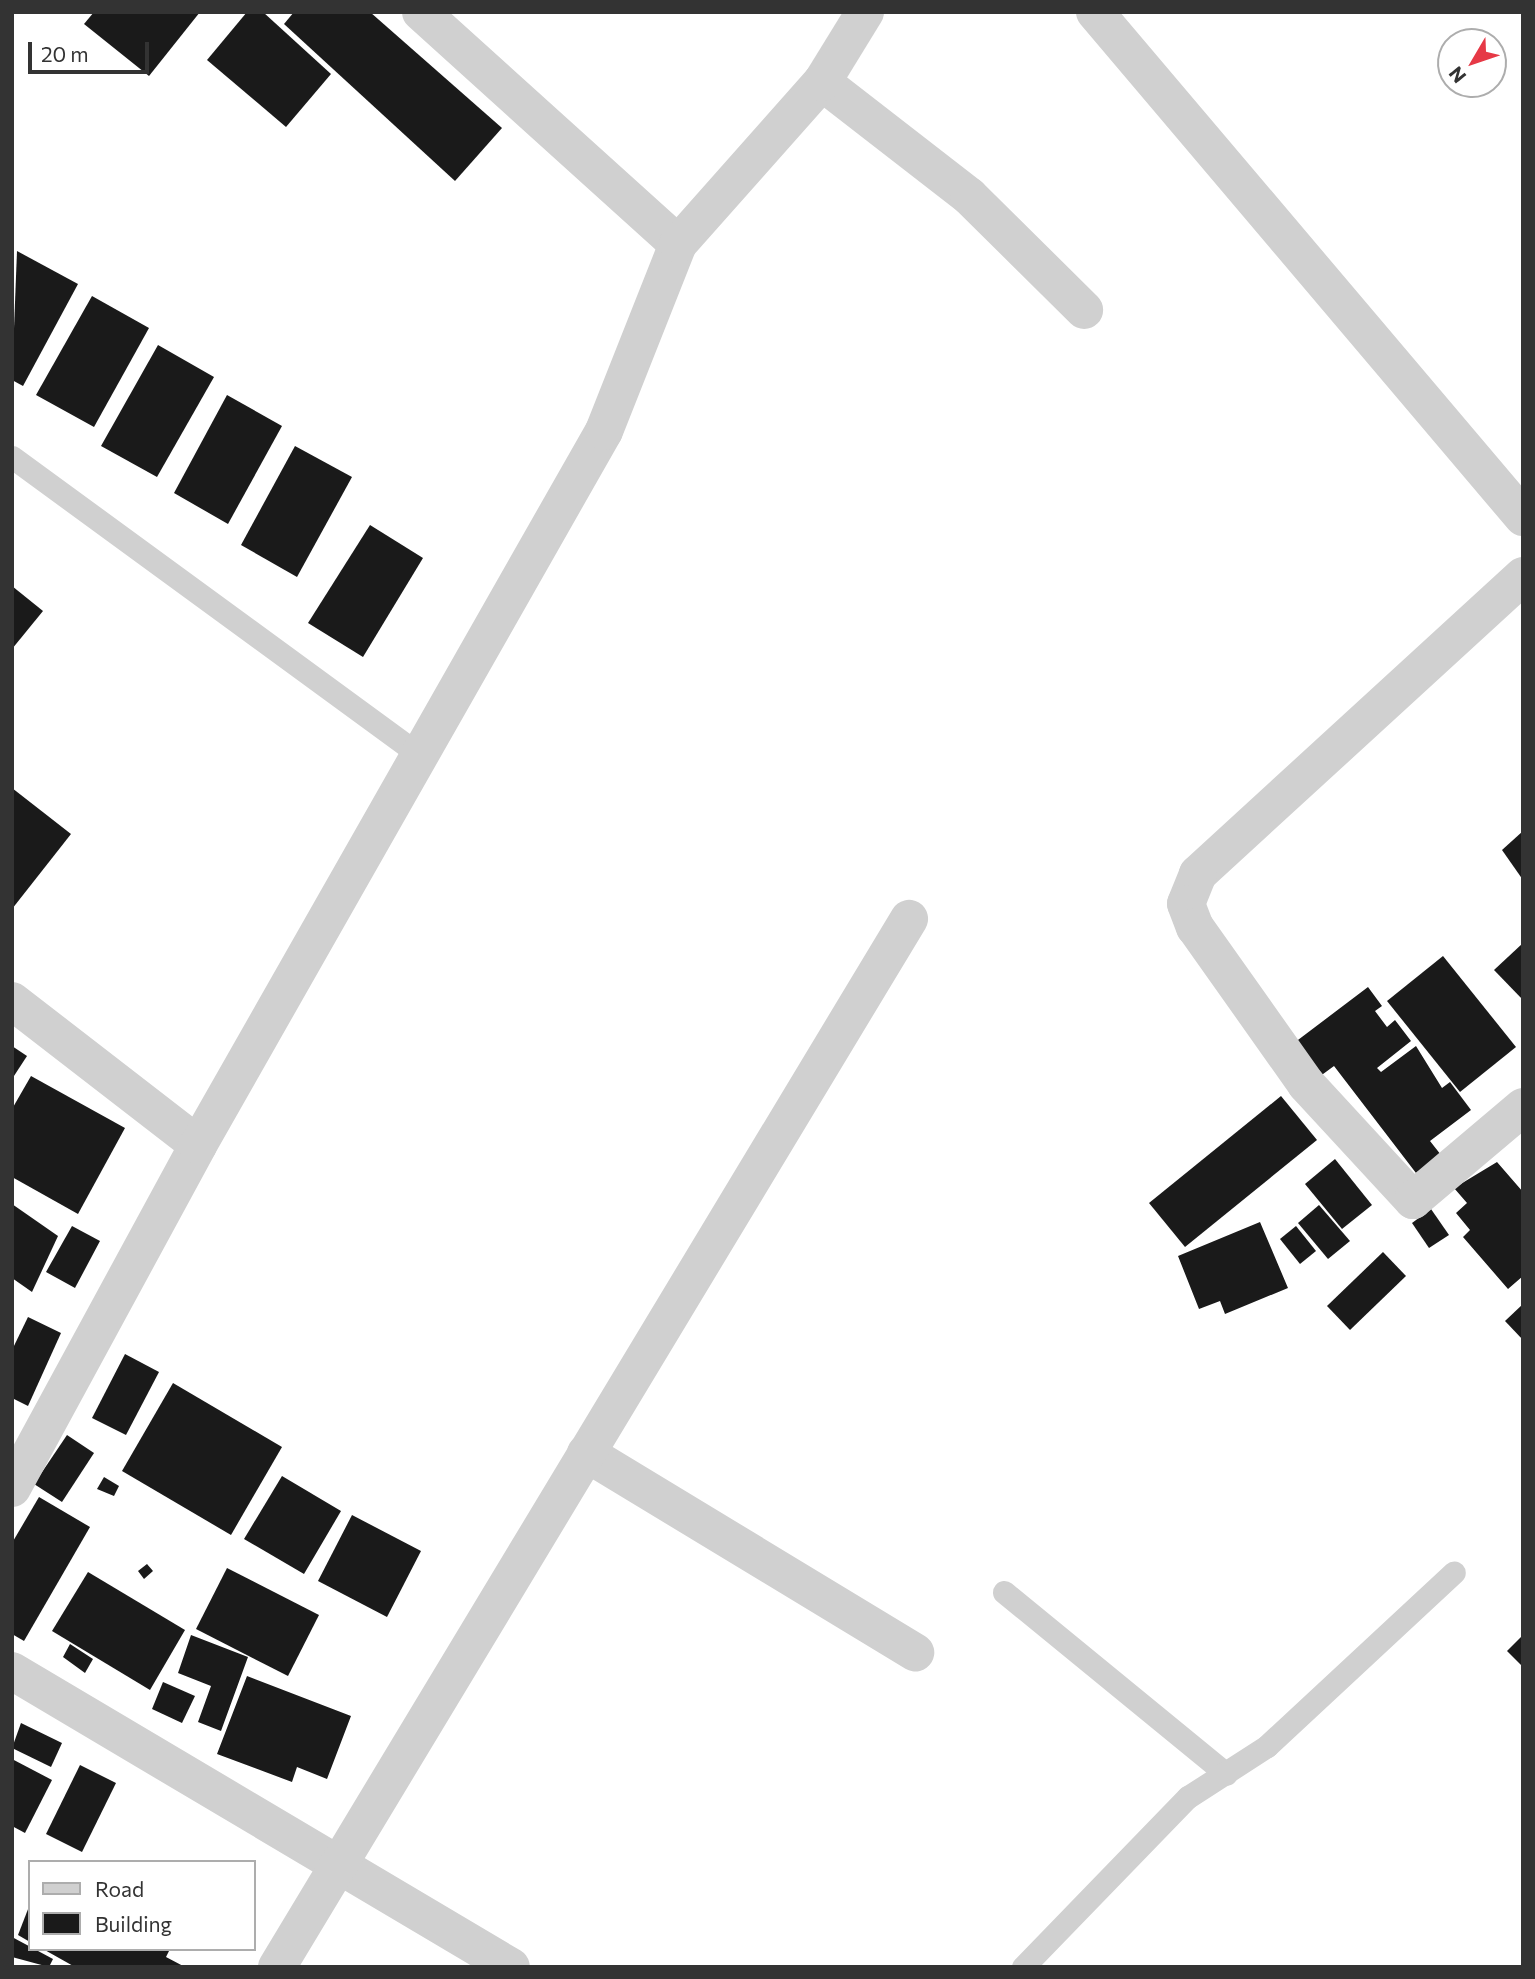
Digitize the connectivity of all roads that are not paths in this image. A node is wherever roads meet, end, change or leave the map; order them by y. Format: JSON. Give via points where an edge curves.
{"nodes":[{"id":1,"x":421,"y":12,"type":"edge"},
{"id":2,"x":866,"y":12,"type":"edge"},
{"id":3,"x":1095,"y":12,"type":"edge"},
{"id":4,"x":822,"y":82,"type":"junction"},
{"id":5,"x":678,"y":244,"type":"junction"},
{"id":6,"x":1084,"y":310,"type":"dead end"},
{"id":7,"x":12,"y":457,"type":"edge"},
{"id":8,"x":1523,"y":517,"type":"edge"},
{"id":9,"x":1523,"y":576,"type":"edge"},
{"id":10,"x":421,"y":756,"type":"junction"},
{"id":11,"x":909,"y":919,"type":"dead end"},
{"id":12,"x":12,"y":1001,"type":"edge"},
{"id":13,"x":1523,"y":1107,"type":"edge"},
{"id":14,"x":198,"y":1145,"type":"junction"},
{"id":15,"x":586,"y":1453,"type":"junction"},
{"id":16,"x":12,"y":1488,"type":"edge"},
{"id":17,"x":1454,"y":1572,"type":"dead end"},
{"id":18,"x":1004,"y":1592,"type":"dead end"},
{"id":19,"x":915,"y":1652,"type":"dead end"},
{"id":20,"x":12,"y":1671,"type":"edge"},
{"id":21,"x":1226,"y":1774,"type":"junction"},
{"id":22,"x":338,"y":1863,"type":"junction"},
{"id":23,"x":277,"y":1967,"type":"edge"},
{"id":24,"x":511,"y":1967,"type":"edge"},
{"id":25,"x":1023,"y":1967,"type":"edge"}],
"edges":[{"from":1,"to":5,"type":"street"},
{"from":2,"to":4,"type":"street"},
{"from":3,"to":8,"type":"street"},
{"from":4,"to":5,"type":"street"},
{"from":4,"to":6,"type":"street","via":[[969,196]]},
{"from":5,"to":10,"type":"street","via":[[604,431]]},
{"from":7,"to":10,"type":"lane"},
{"from":9,"to":13,"type":"street","via":[[1198,874],[1186,904],[1275,1042],[1413,1200]]},
{"from":10,"to":14,"type":"street"},
{"from":11,"to":15,"type":"street"},
{"from":12,"to":14,"type":"street"},
{"from":14,"to":16,"type":"street"},
{"from":15,"to":19,"type":"street"},
{"from":15,"to":22,"type":"street"},
{"from":17,"to":21,"type":"lane","via":[[1267,1746]]},
{"from":18,"to":21,"type":"lane"},
{"from":20,"to":22,"type":"street"},
{"from":21,"to":25,"type":"lane","via":[[1188,1797]]},
{"from":22,"to":23,"type":"street"},
{"from":22,"to":24,"type":"street"}]}
